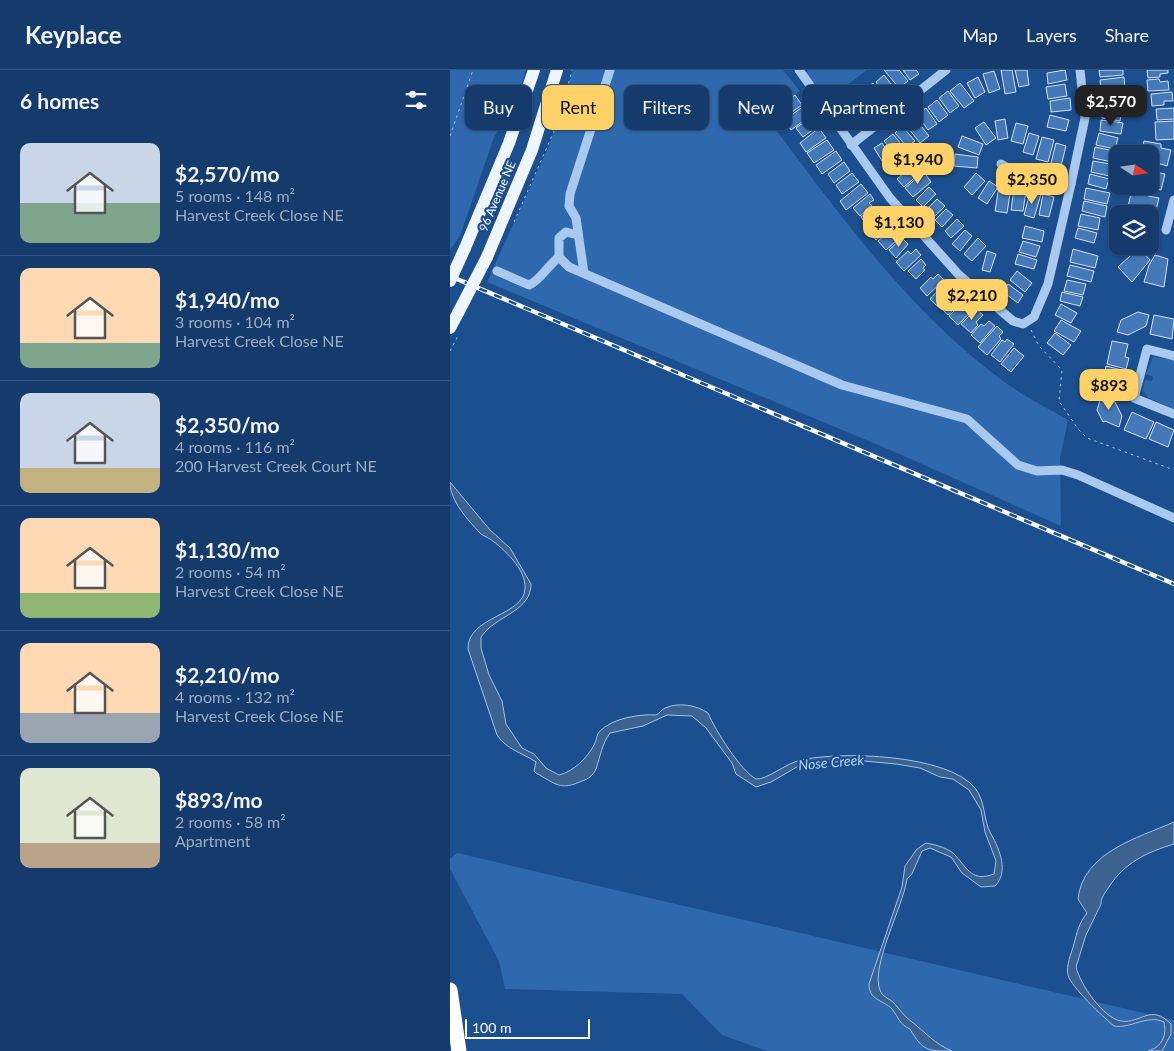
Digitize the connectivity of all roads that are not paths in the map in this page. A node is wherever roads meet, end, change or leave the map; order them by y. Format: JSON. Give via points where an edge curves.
{"nodes":[{"id":1,"x":534,"y":70,"type":"edge"},
{"id":2,"x":557,"y":70,"type":"edge"},
{"id":3,"x":610,"y":70,"type":"edge"},
{"id":4,"x":799,"y":70,"type":"edge"},
{"id":5,"x":946,"y":70,"type":"edge"},
{"id":6,"x":1080,"y":70,"type":"edge"},
{"id":7,"x":851,"y":145,"type":"junction"},
{"id":8,"x":1001,"y":164,"type":"dead end"},
{"id":9,"x":1071,"y":184,"type":"junction"},
{"id":10,"x":1174,"y":200,"type":"edge"},
{"id":11,"x":1166,"y":230,"type":"dead end"},
{"id":12,"x":578,"y":235,"type":"junction"},
{"id":13,"x":559,"y":257,"type":"junction"},
{"id":14,"x":497,"y":271,"type":"dead end"},
{"id":15,"x":584,"y":273,"type":"junction"},
{"id":16,"x":450,"y":281,"type":"edge"},
{"id":17,"x":450,"y":328,"type":"edge"},
{"id":18,"x":1174,"y":356,"type":"edge"},
{"id":19,"x":1174,"y":414,"type":"edge"},
{"id":20,"x":1174,"y":518,"type":"edge"},
{"id":21,"x":450,"y":990,"type":"edge"},
{"id":22,"x":459,"y":1051,"type":"edge"}],
"edges":[{"from":1,"to":16,"type":"main road","name":"96 Avenue NE","bridge":true,"via":[[509,143]]},
{"from":2,"to":17,"type":"main road","name":"96 Avenue NE","bridge":true,"via":[[532,150],[486,257]]},
{"from":3,"to":12,"type":"street","via":[[570,194],[569,206],[576,218]]},
{"from":4,"to":7,"type":"street"},
{"from":5,"to":7,"type":"street"},
{"from":6,"to":9,"type":"street","via":[[1085,118]]},
{"from":7,"to":9,"type":"street","via":[[890,198],[960,275],[1012,321],[1022,324],[1034,317],[1048,284]]},
{"from":8,"to":9,"type":"street","via":[[1012,170]]},
{"from":10,"to":11,"type":"street"},
{"from":12,"to":13,"type":"street","via":[[566,232],[559,238]]},
{"from":12,"to":15,"type":"street"},
{"from":13,"to":14,"type":"street","via":[[548,265],[537,282],[529,285]]},
{"from":13,"to":15,"type":"street","via":[[569,267]]},
{"from":15,"to":20,"type":"street","via":[[842,385],[967,419],[1018,465],[1037,471],[1070,472]]},
{"from":18,"to":19,"type":"street","via":[[1147,349],[1134,398]]},
{"from":21,"to":22,"type":"highway"}]}
